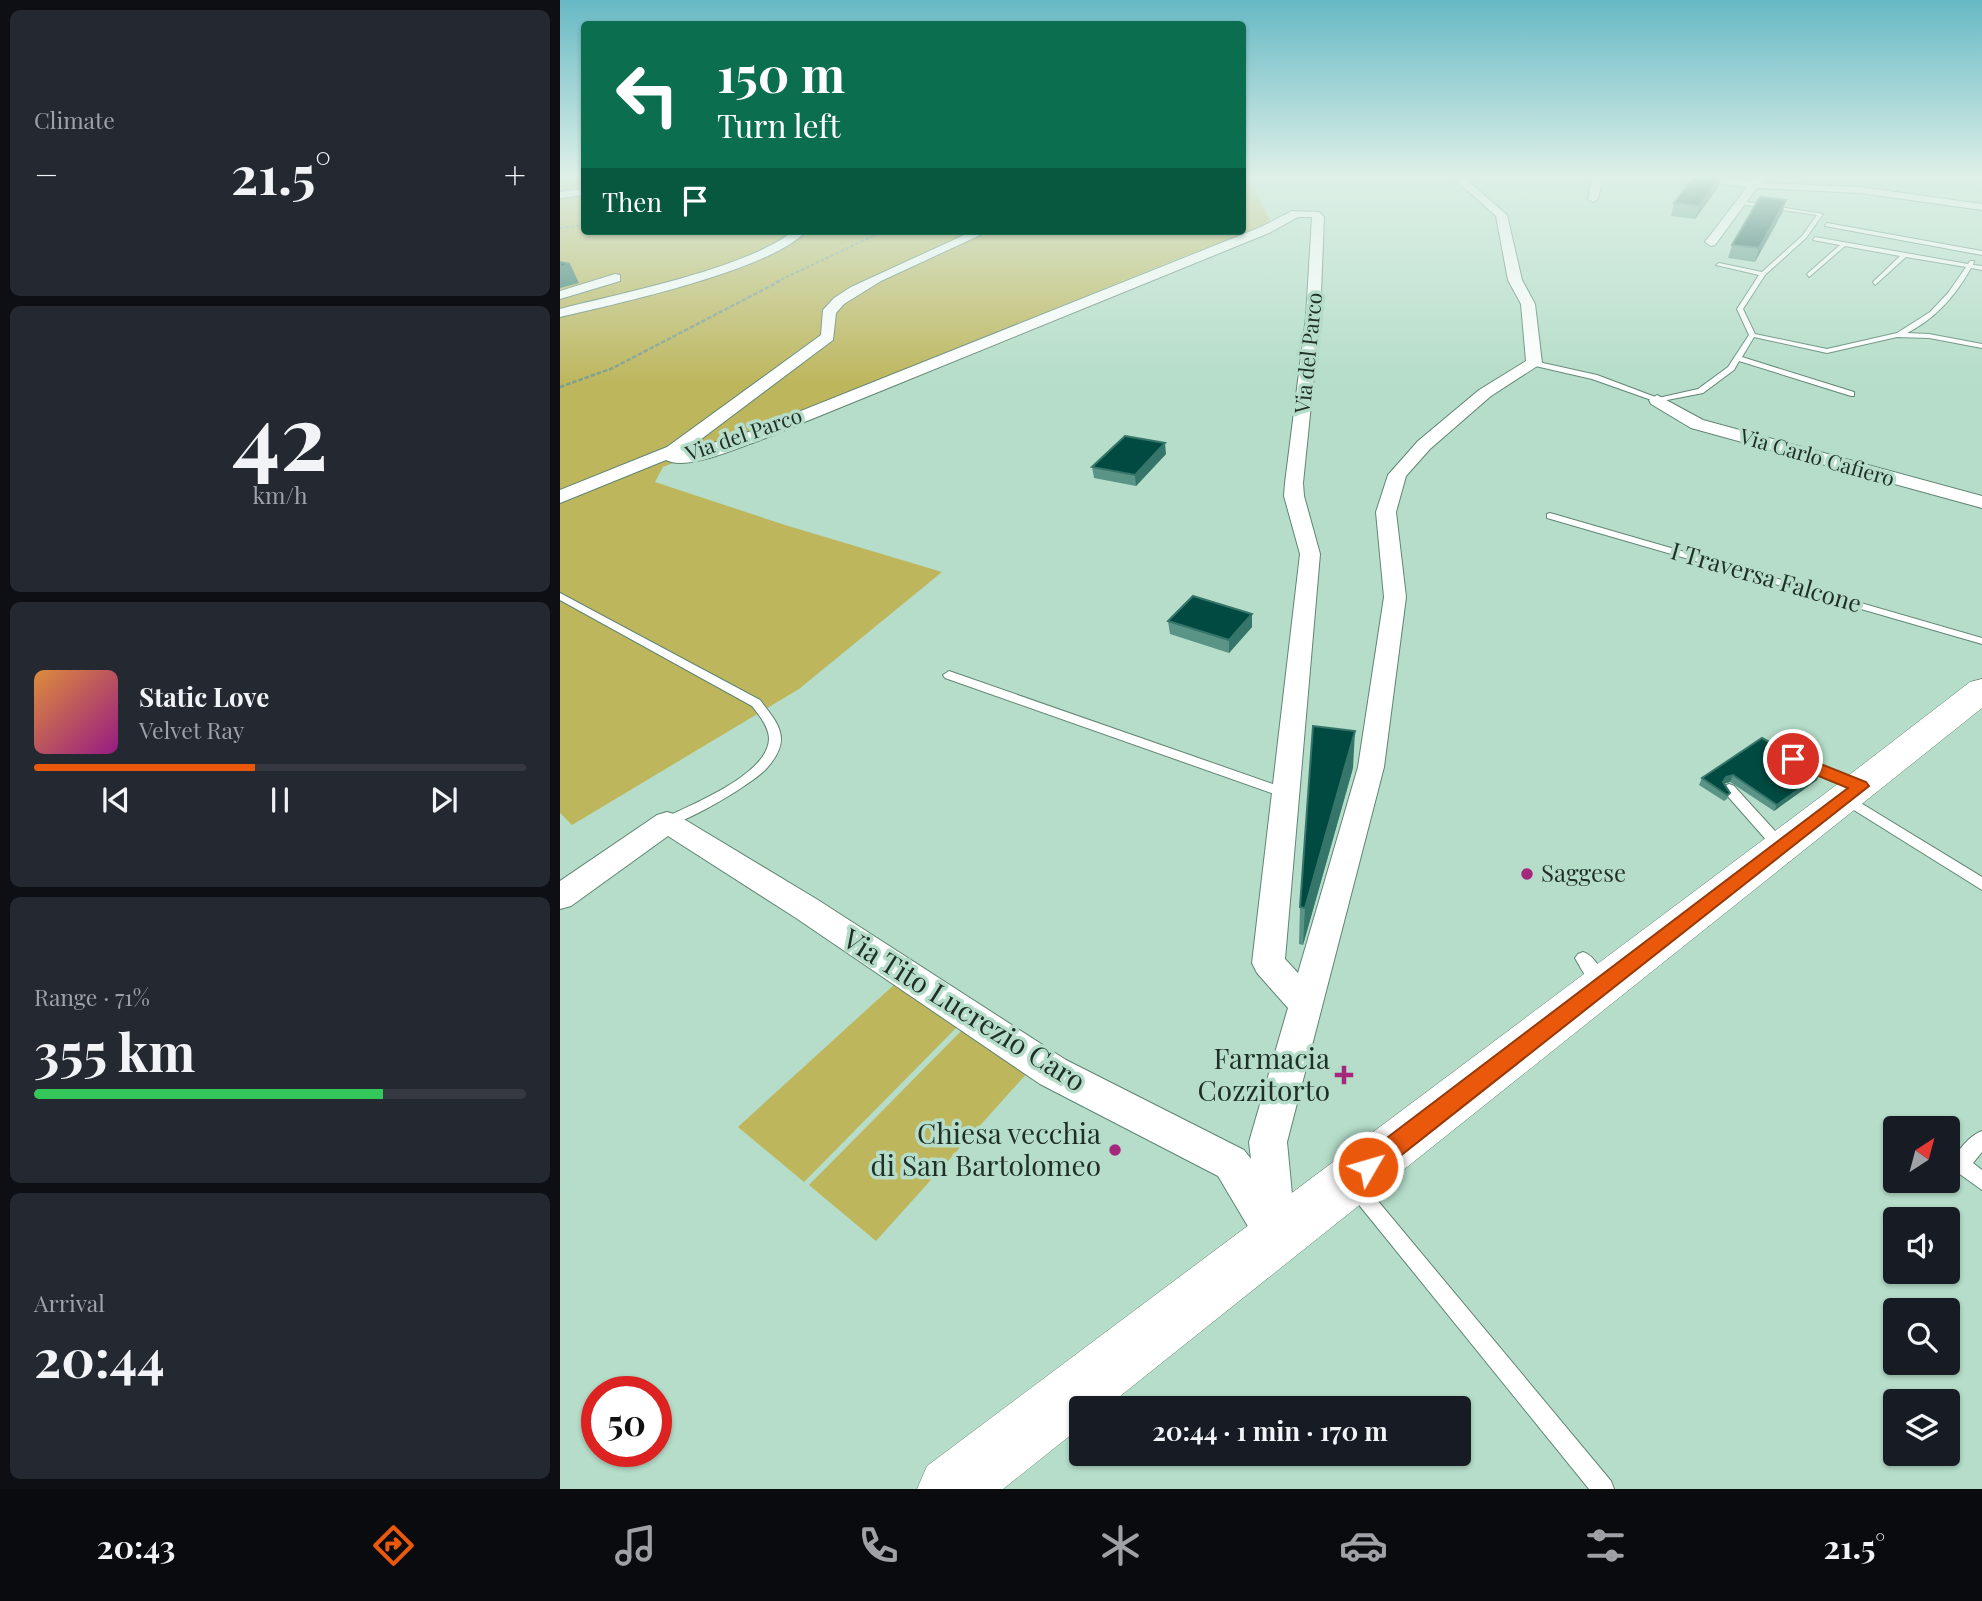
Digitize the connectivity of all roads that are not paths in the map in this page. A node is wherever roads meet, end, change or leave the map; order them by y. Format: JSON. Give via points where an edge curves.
{"nodes":[{"id":1,"x":778,"y":245,"type":"edge"},
{"id":2,"x":950,"y":245,"type":"edge"},
{"id":3,"x":1227,"y":245,"type":"edge"},
{"id":4,"x":1317,"y":245,"type":"edge"},
{"id":5,"x":1508,"y":245,"type":"edge"},
{"id":6,"x":1795,"y":245,"type":"edge"},
{"id":7,"x":1842,"y":245,"type":"edge"},
{"id":8,"x":1852,"y":245,"type":"edge"},
{"id":9,"x":1943,"y":245,"type":"edge"},
{"id":10,"x":1980,"y":252,"type":"edge"},
{"id":11,"x":1904,"y":255,"type":"junction"},
{"id":12,"x":1719,"y":265,"type":"dead end"},
{"id":13,"x":1970,"y":266,"type":"junction"},
{"id":14,"x":1982,"y":268,"type":"edge"},
{"id":15,"x":1763,"y":274,"type":"junction"},
{"id":16,"x":1809,"y":275,"type":"dead end"},
{"id":17,"x":615,"y":278,"type":"dead end"},
{"id":18,"x":1875,"y":284,"type":"dead end"},
{"id":19,"x":560,"y":295,"type":"edge"},
{"id":20,"x":560,"y":313,"type":"edge"},
{"id":21,"x":1752,"y":335,"type":"junction"},
{"id":22,"x":1897,"y":335,"type":"junction"},
{"id":23,"x":1982,"y":346,"type":"edge"},
{"id":24,"x":1737,"y":358,"type":"junction"},
{"id":25,"x":1534,"y":363,"type":"junction"},
{"id":26,"x":1851,"y":394,"type":"dead end"},
{"id":27,"x":1657,"y":400,"type":"junction"},
{"id":28,"x":673,"y":450,"type":"junction"},
{"id":29,"x":560,"y":497,"type":"edge"},
{"id":30,"x":1982,"y":502,"type":"edge"},
{"id":31,"x":1550,"y":516,"type":"dead end"},
{"id":32,"x":560,"y":596,"type":"edge"},
{"id":33,"x":1982,"y":640,"type":"edge"},
{"id":34,"x":949,"y":675,"type":"dead end"},
{"id":35,"x":1982,"y":690,"type":"edge"},
{"id":36,"x":1778,"y":752,"type":"edge"},
{"id":37,"x":1729,"y":789,"type":"edge"},
{"id":38,"x":1285,"y":793,"type":"junction"},
{"id":39,"x":1853,"y":793,"type":"junction"},
{"id":40,"x":667,"y":822,"type":"junction"},
{"id":41,"x":1782,"y":847,"type":"junction"},
{"id":42,"x":1982,"y":884,"type":"edge"},
{"id":43,"x":560,"y":897,"type":"edge"},
{"id":44,"x":1305,"y":1004,"type":"junction"},
{"id":45,"x":1982,"y":1139,"type":"edge"},
{"id":46,"x":1350,"y":1181,"type":"junction"},
{"id":47,"x":1982,"y":1181,"type":"edge"},
{"id":48,"x":1276,"y":1236,"type":"junction"},
{"id":49,"x":950,"y":1489,"type":"edge"},
{"id":50,"x":1603,"y":1489,"type":"edge"}],
"edges":[{"from":1,"to":20,"type":"street","via":[[747,259]]},
{"from":2,"to":28,"type":"street","name":"Via del Parco","via":[[841,298],[829,311],[828,337]]},
{"from":3,"to":28,"type":"street","name":"Via del Parco","via":[[752,437],[695,457],[674,458]]},
{"from":4,"to":38,"type":"street","name":"Via del Parco","via":[[1294,483],[1310,554]]},
{"from":5,"to":25,"type":"street","via":[[1515,280],[1528,304]]},
{"from":6,"to":15,"type":"lane"},
{"from":7,"to":16,"type":"lane"},
{"from":8,"to":11,"type":"lane"},
{"from":9,"to":10,"type":"lane"},
{"from":10,"to":13,"type":"lane"},
{"from":11,"to":13,"type":"lane"},
{"from":11,"to":18,"type":"lane"},
{"from":12,"to":15,"type":"lane"},
{"from":13,"to":14,"type":"lane"},
{"from":13,"to":22,"type":"lane","via":[[1939,308]]},
{"from":15,"to":21,"type":"lane","via":[[1740,309]]},
{"from":17,"to":19,"type":"street"},
{"from":21,"to":22,"type":"lane","via":[[1827,351]]},
{"from":21,"to":24,"type":"lane"},
{"from":22,"to":23,"type":"lane"},
{"from":24,"to":26,"type":"lane"},
{"from":24,"to":27,"type":"lane","via":[[1700,391]]},
{"from":25,"to":27,"type":"lane","via":[[1594,377]]},
{"from":25,"to":44,"type":"street","via":[[1485,393],[1424,445],[1397,475],[1386,512],[1395,597],[1371,767]]},
{"from":27,"to":30,"type":"street","name":"Via Carlo Cafiero","via":[[1697,424]]},
{"from":28,"to":29,"type":"street","name":"Via del Parco"},
{"from":31,"to":33,"type":"lane","name":"I Traversa Falcone"},
{"from":32,"to":40,"type":"lane","via":[[756,703],[770,723],[776,741],[768,761],[755,774]]},
{"from":34,"to":38,"type":"lane"},
{"from":35,"to":39,"type":"main road"},
{"from":36,"to":39,"type":"lane"},
{"from":37,"to":41,"type":"lane"},
{"from":38,"to":44,"type":"street","name":"Via del Parco","via":[[1268,963]]},
{"from":39,"to":41,"type":"main road"},
{"from":39,"to":42,"type":"lane"},
{"from":40,"to":43,"type":"street"},
{"from":40,"to":48,"type":"street","name":"Via Tito Lucrezio Caro","via":[[1053,1072],[1231,1163]]},
{"from":41,"to":46,"type":"main road","via":[[1592,972]]},
{"from":44,"to":48,"type":"street","via":[[1268,1142]]},
{"from":45,"to":47,"type":"lane","via":[[1960,1164]]},
{"from":46,"to":48,"type":"main road"},
{"from":46,"to":50,"type":"lane"},
{"from":48,"to":49,"type":"main road"}]}
